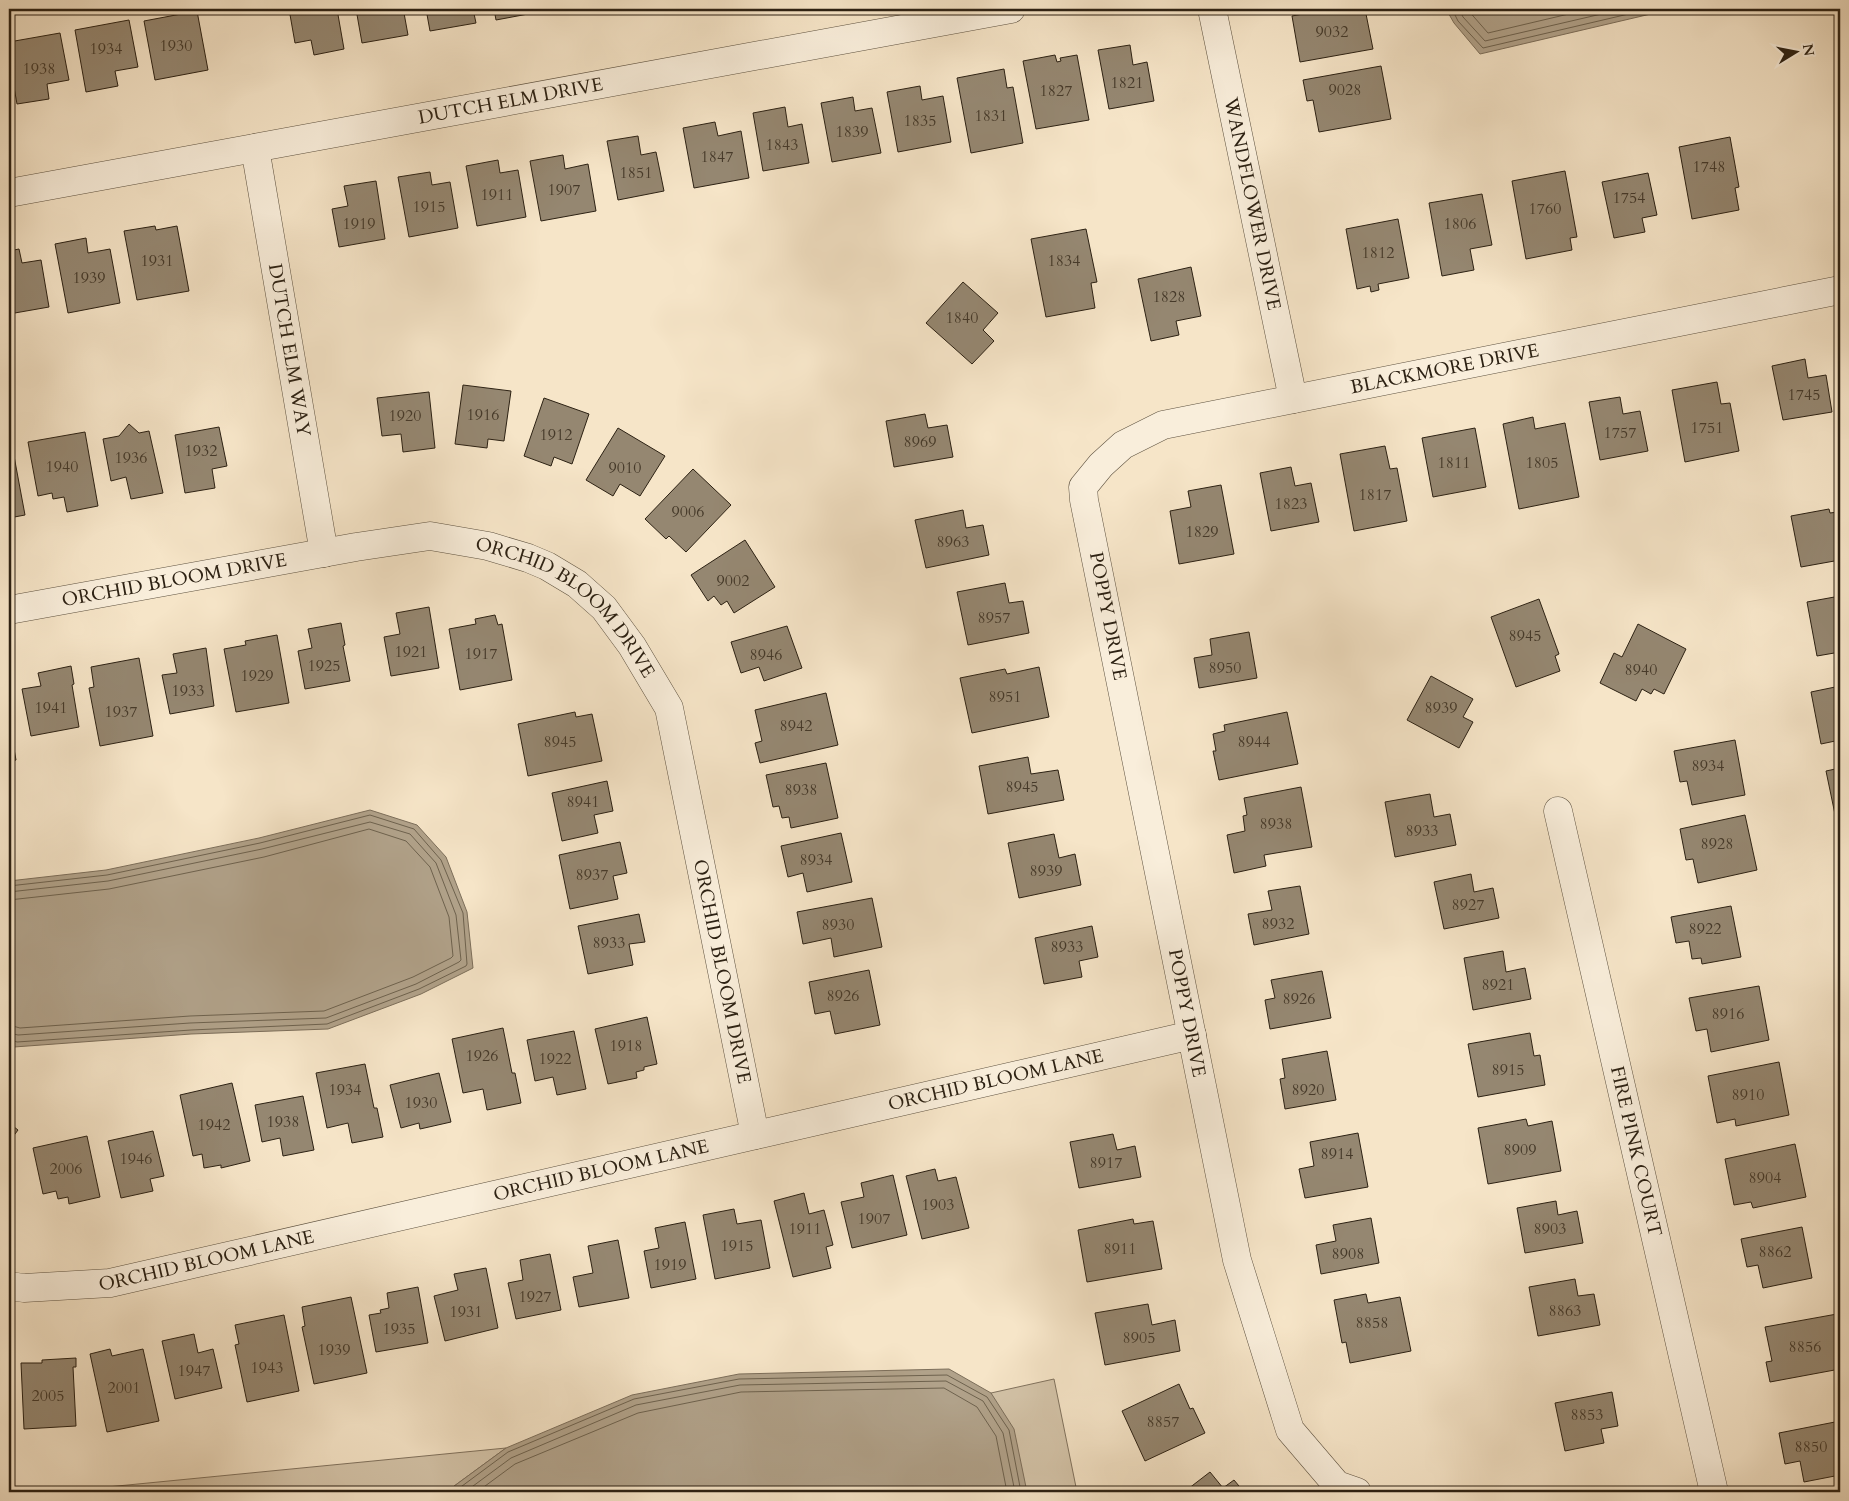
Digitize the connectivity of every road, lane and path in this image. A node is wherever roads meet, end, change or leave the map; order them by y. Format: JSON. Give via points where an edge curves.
{"nodes":[{"id":1,"x":1011,"y":9,"type":"edge"},
{"id":2,"x":1212,"y":9,"type":"edge"},
{"id":3,"x":255,"y":148,"type":"junction"},
{"id":4,"x":9,"y":193,"type":"edge"},
{"id":5,"x":1840,"y":290,"type":"edge"},
{"id":6,"x":1293,"y":399,"type":"junction"},
{"id":7,"x":1084,"y":500,"type":"joint"},
{"id":8,"x":324,"y":553,"type":"junction"},
{"id":9,"x":9,"y":610,"type":"edge"},
{"id":10,"x":1558,"y":811,"type":"dead end"},
{"id":11,"x":1192,"y":1036,"type":"junction"},
{"id":12,"x":755,"y":1135,"type":"junction"},
{"id":13,"x":9,"y":1286,"type":"edge"},
{"id":14,"x":1356,"y":1492,"type":"edge"},
{"id":15,"x":1714,"y":1492,"type":"edge"}],
"edges":[{"from":1,"to":3,"type":"street","name":"DUTCH ELM DRIVE"},
{"from":2,"to":6,"type":"street","name":"WANDFLOWER DRIVE"},
{"from":3,"to":4,"type":"street","name":"DUTCH ELM DRIVE"},
{"from":3,"to":8,"type":"street","name":"DUTCH ELM WAY"},
{"from":5,"to":6,"type":"street","name":"BLACKMORE DRIVE"},
{"from":6,"to":7,"type":"street","name":"BLACKMORE DRIVE","via":[[1163,425],[1123,445],[1101,465],[1083,487]]},
{"from":7,"to":11,"type":"street","name":"POPPY DRIVE"},
{"from":8,"to":9,"type":"street","name":"ORCHID BLOOM DRIVE"},
{"from":8,"to":12,"type":"street","name":"ORCHID BLOOM DRIVE","via":[[430,536],[488,546],[548,566],[577,584],[610,616],[669,708]]},
{"from":10,"to":15,"type":"street","name":"FIRE PINK COURT"},
{"from":11,"to":12,"type":"street","name":"ORCHID BLOOM LANE"},
{"from":11,"to":14,"type":"street","name":"POPPY DRIVE","via":[[1237,1260],[1290,1430],[1337,1485]]},
{"from":12,"to":13,"type":"street","name":"ORCHID BLOOM LANE","via":[[110,1283]]}]}
